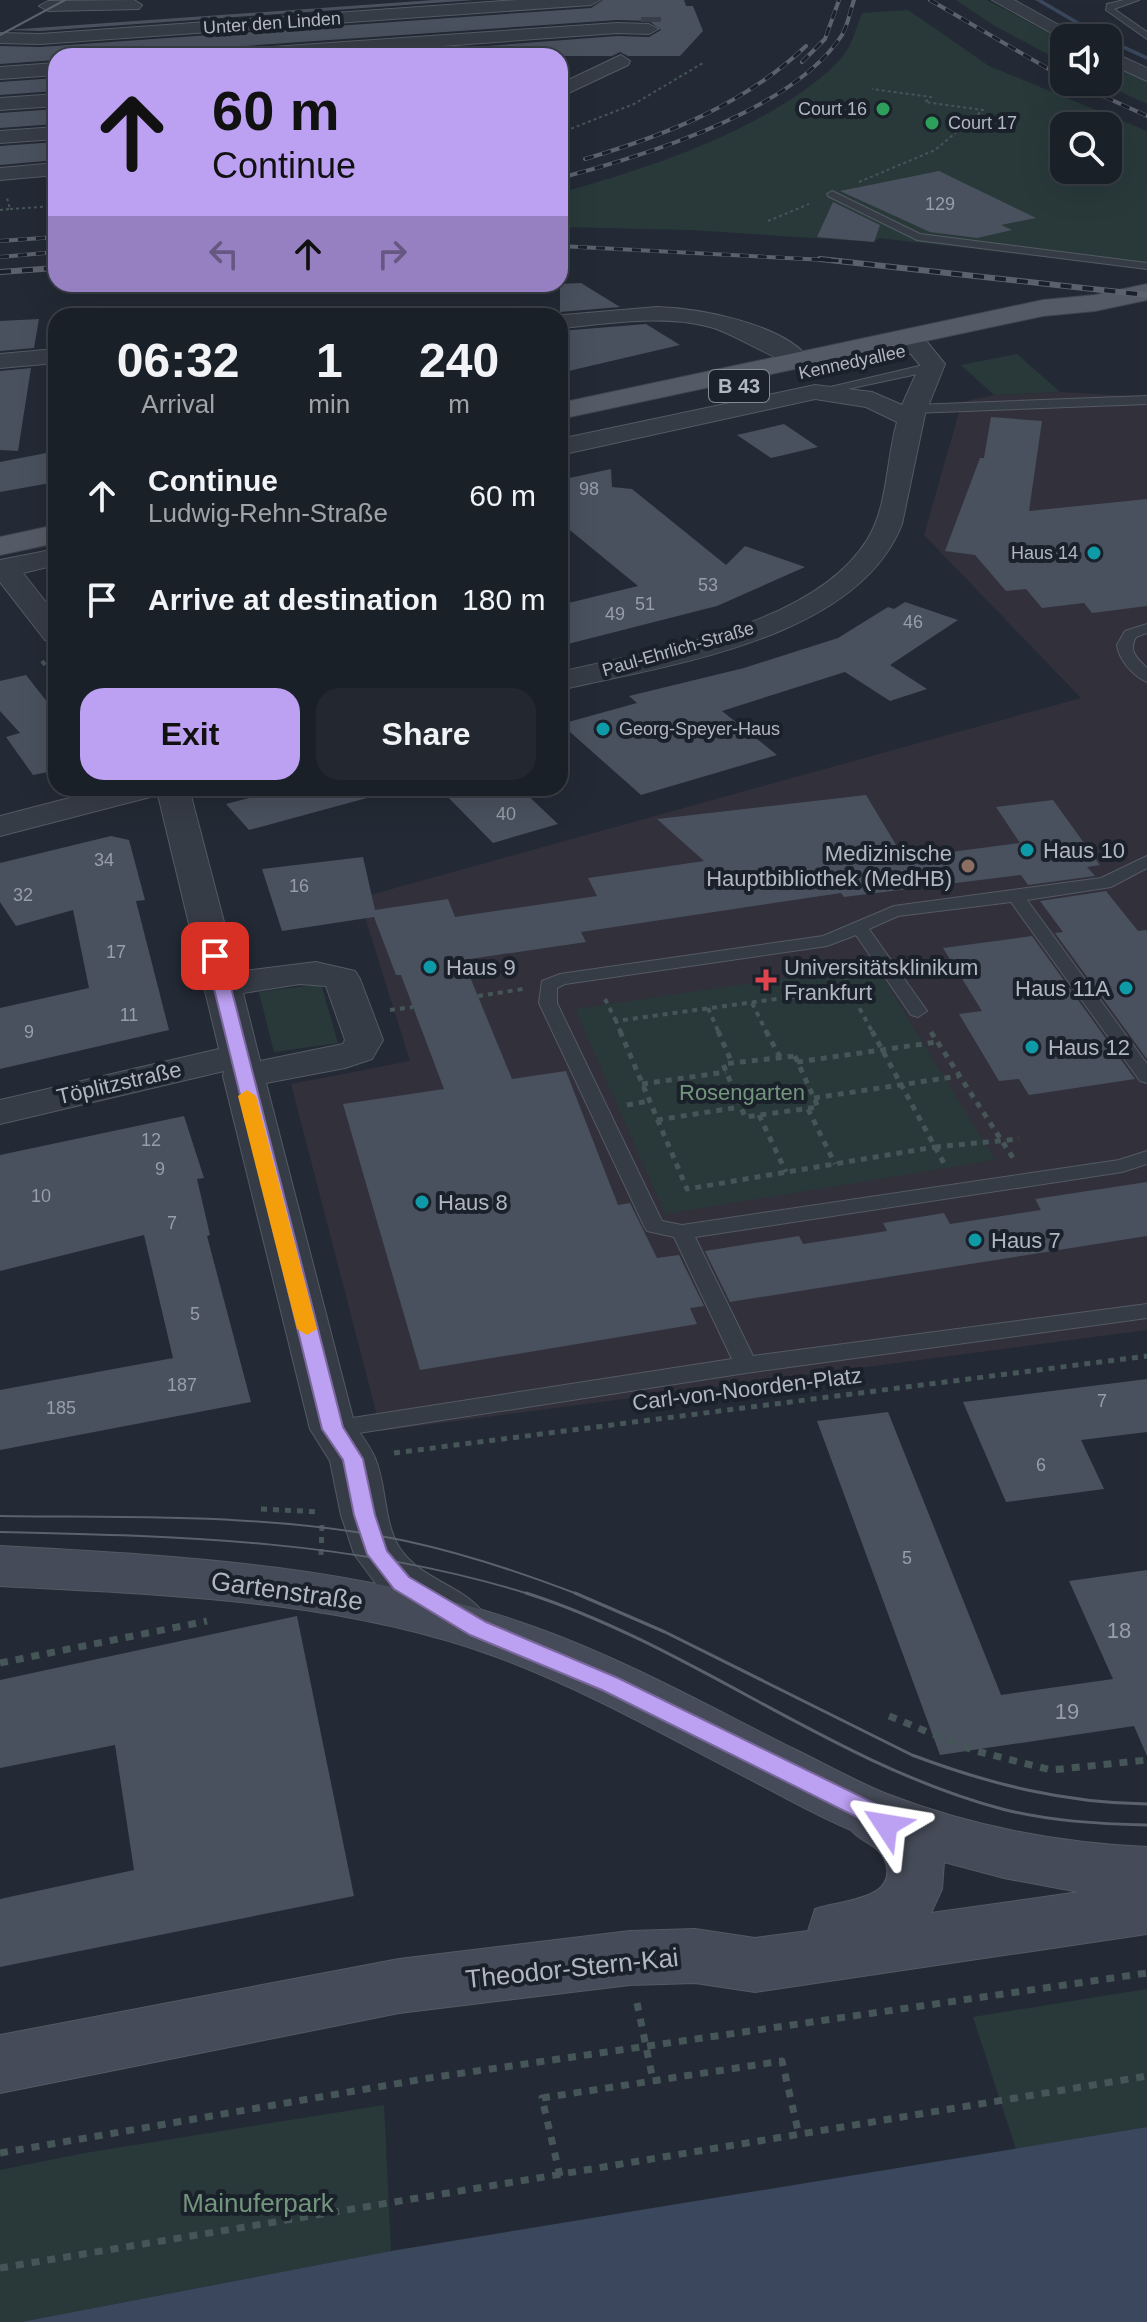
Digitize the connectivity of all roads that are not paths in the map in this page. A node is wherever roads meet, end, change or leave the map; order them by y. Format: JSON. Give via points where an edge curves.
{"nodes":[{"id":1,"x":591,"y":0,"type":"edge"},
{"id":2,"x":1001,"y":0,"type":"edge"},
{"id":3,"x":1135,"y":0,"type":"edge"},
{"id":4,"x":149,"y":4,"type":"dead end"},
{"id":5,"x":42,"y":9,"type":"edge"},
{"id":6,"x":1050,"y":26,"type":"edge"},
{"id":7,"x":0,"y":35,"type":"edge"},
{"id":8,"x":1147,"y":36,"type":"edge"},
{"id":9,"x":341,"y":48,"type":"edge"},
{"id":10,"x":621,"y":61,"type":"junction"},
{"id":11,"x":579,"y":62,"type":"dead end"},
{"id":12,"x":1122,"y":63,"type":"edge"},
{"id":13,"x":48,"y":70,"type":"edge"},
{"id":14,"x":0,"y":73,"type":"edge"},
{"id":15,"x":1147,"y":75,"type":"edge"},
{"id":16,"x":568,"y":87,"type":"edge"},
{"id":17,"x":48,"y":101,"type":"edge"},
{"id":18,"x":0,"y":104,"type":"edge"},
{"id":19,"x":48,"y":134,"type":"edge"},
{"id":20,"x":0,"y":137,"type":"edge"},
{"id":21,"x":48,"y":170,"type":"edge"},
{"id":22,"x":0,"y":174,"type":"edge"},
{"id":23,"x":832,"y":194,"type":"dead end"},
{"id":24,"x":1147,"y":266,"type":"edge"},
{"id":25,"x":1147,"y":292,"type":"edge"},
{"id":26,"x":1095,"y":303,"type":"junction"},
{"id":27,"x":568,"y":321,"type":"edge"},
{"id":28,"x":874,"y":344,"type":"junction"},
{"id":29,"x":48,"y":357,"type":"edge"},
{"id":30,"x":925,"y":357,"type":"junction"},
{"id":31,"x":798,"y":360,"type":"junction"},
{"id":32,"x":0,"y":361,"type":"edge"},
{"id":33,"x":815,"y":392,"type":"junction"},
{"id":34,"x":1147,"y":400,"type":"edge"},
{"id":35,"x":568,"y":409,"type":"edge"},
{"id":36,"x":912,"y":414,"type":"junction"},
{"id":37,"x":568,"y":424,"type":"edge"},
{"id":38,"x":568,"y":445,"type":"edge"},
{"id":39,"x":48,"y":521,"type":"edge"},
{"id":40,"x":0,"y":531,"type":"edge"},
{"id":41,"x":48,"y":538,"type":"edge"},
{"id":42,"x":48,"y":558,"type":"edge"},
{"id":43,"x":1,"y":561,"type":"edge"},
{"id":44,"x":48,"y":623,"type":"edge"},
{"id":45,"x":1147,"y":628,"type":"edge"},
{"id":46,"x":1147,"y":677,"type":"edge"},
{"id":47,"x":568,"y":679,"type":"edge"},
{"id":48,"x":116,"y":796,"type":"edge"},
{"id":49,"x":175,"y":796,"type":"edge"},
{"id":50,"x":0,"y":826,"type":"edge"},
{"id":51,"x":1145,"y":866,"type":"edge"},
{"id":52,"x":1016,"y":896,"type":"junction"},
{"id":53,"x":860,"y":928,"type":"junction"},
{"id":54,"x":222,"y":986,"type":"junction"},
{"id":55,"x":918,"y":1011,"type":"road end"},
{"id":56,"x":240,"y":1066,"type":"junction"},
{"id":57,"x":1147,"y":1077,"type":"edge"},
{"id":58,"x":0,"y":1112,"type":"edge"},
{"id":59,"x":1147,"y":1157,"type":"edge"},
{"id":60,"x":682,"y":1232,"type":"junction"},
{"id":61,"x":1147,"y":1311,"type":"edge"},
{"id":62,"x":746,"y":1365,"type":"junction"},
{"id":63,"x":343,"y":1444,"type":"junction"},
{"id":64,"x":0,"y":1566,"type":"edge"},
{"id":65,"x":478,"y":1629,"type":"junction"},
{"id":66,"x":865,"y":1810,"type":"junction"},
{"id":67,"x":1147,"y":1872,"type":"edge"},
{"id":68,"x":1147,"y":1908,"type":"edge"},
{"id":69,"x":695,"y":1956,"type":"junction"},
{"id":70,"x":0,"y":2064,"type":"edge"}],
"edges":[{"from":1,"to":7,"type":"street","name":"Unter den Linden","via":[[56,38]]},
{"from":2,"to":6,"type":"street"},
{"from":3,"to":8,"type":"lane","via":[[1116,3],[1110,10]]},
{"from":4,"to":5,"type":"street"},
{"from":5,"to":7,"type":"street"},
{"from":9,"to":10,"type":"street","via":[[617,28],[648,18],[641,45]]},
{"from":10,"to":11,"type":"street"},
{"from":10,"to":16,"type":"street"},
{"from":12,"to":15,"type":"street"},
{"from":13,"to":14,"type":"street"},
{"from":17,"to":18,"type":"street"},
{"from":19,"to":20,"type":"street"},
{"from":21,"to":22,"type":"street"},
{"from":23,"to":24,"type":"lane","via":[[917,237]]},
{"from":25,"to":26,"type":"main road","name":"Kennedyallee","number":"B 43"},
{"from":26,"to":28,"type":"main road","name":"Kennedyallee","number":"B 43","via":[[1043,308]]},
{"from":26,"to":30,"type":"main road","name":"Kennedyallee","number":"B 43"},
{"from":27,"to":31,"type":"street","via":[[694,313],[737,325]]},
{"from":28,"to":30,"type":"street"},
{"from":28,"to":31,"type":"main road","name":"Kennedyallee","number":"B 43"},
{"from":29,"to":32,"type":"street"},
{"from":30,"to":33,"type":"lane","name":"Kennedyallee"},
{"from":30,"to":36,"type":"street","name":"Paul-Ehrlich-Straße"},
{"from":30,"to":37,"type":"main road","name":"Kennedyallee","number":"B 43"},
{"from":31,"to":35,"type":"main road","name":"Kennedyallee","number":"B 43"},
{"from":33,"to":36,"type":"street","via":[[872,400]]},
{"from":33,"to":38,"type":"street","name":"Kennedyallee"},
{"from":34,"to":36,"type":"lane"},
{"from":36,"to":47,"type":"street","name":"Paul-Ehrlich-Straße","via":[[882,539],[839,587],[737,635]]},
{"from":39,"to":40,"type":"main road"},
{"from":41,"to":43,"type":"main road"},
{"from":42,"to":43,"type":"street"},
{"from":43,"to":44,"type":"street"},
{"from":45,"to":46,"type":"lane","via":[[1130,634],[1124,645],[1126,655]]},
{"from":48,"to":50,"type":"street"},
{"from":49,"to":54,"type":"street"},
{"from":51,"to":52,"type":"lane","via":[[1105,883]]},
{"from":52,"to":53,"type":"lane","via":[[894,911]]},
{"from":52,"to":57,"type":"lane"},
{"from":53,"to":55,"type":"lane"},
{"from":53,"to":60,"type":"lane","via":[[827,941],[560,979],[548,985],[548,1003],[654,1226]]},
{"from":54,"to":56,"type":"street"},
{"from":54,"to":56,"type":"street","name":"Töplitzstraße","via":[[332,974],[342,979],[364,1040],[359,1051],[345,1057]]},
{"from":56,"to":58,"type":"street","name":"Töplitzstraße"},
{"from":56,"to":63,"type":"street"},
{"from":59,"to":60,"type":"lane","via":[[1122,1166]]},
{"from":60,"to":62,"type":"lane"},
{"from":61,"to":62,"type":"lane"},
{"from":62,"to":63,"type":"lane"},
{"from":63,"to":65,"type":"street","via":[[378,1554],[402,1583]]},
{"from":64,"to":65,"type":"main road","name":"Gartenstraße","via":[[228,1579],[331,1593]]},
{"from":65,"to":66,"type":"main road","name":"Gartenstraße","via":[[588,1673]]},
{"from":66,"to":67,"type":"main road","name":"Gartenstraße","via":[[1062,1867]]},
{"from":66,"to":69,"type":"main road","via":[[907,1840],[914,1854],[910,1896],[897,1912],[882,1921],[747,1939]]},
{"from":68,"to":69,"type":"main road","name":"Theodor-Stern-Kai","via":[[755,1965]]},
{"from":69,"to":70,"type":"main road","name":"Theodor-Stern-Kai","via":[[630,1958],[399,1986]]}]}
